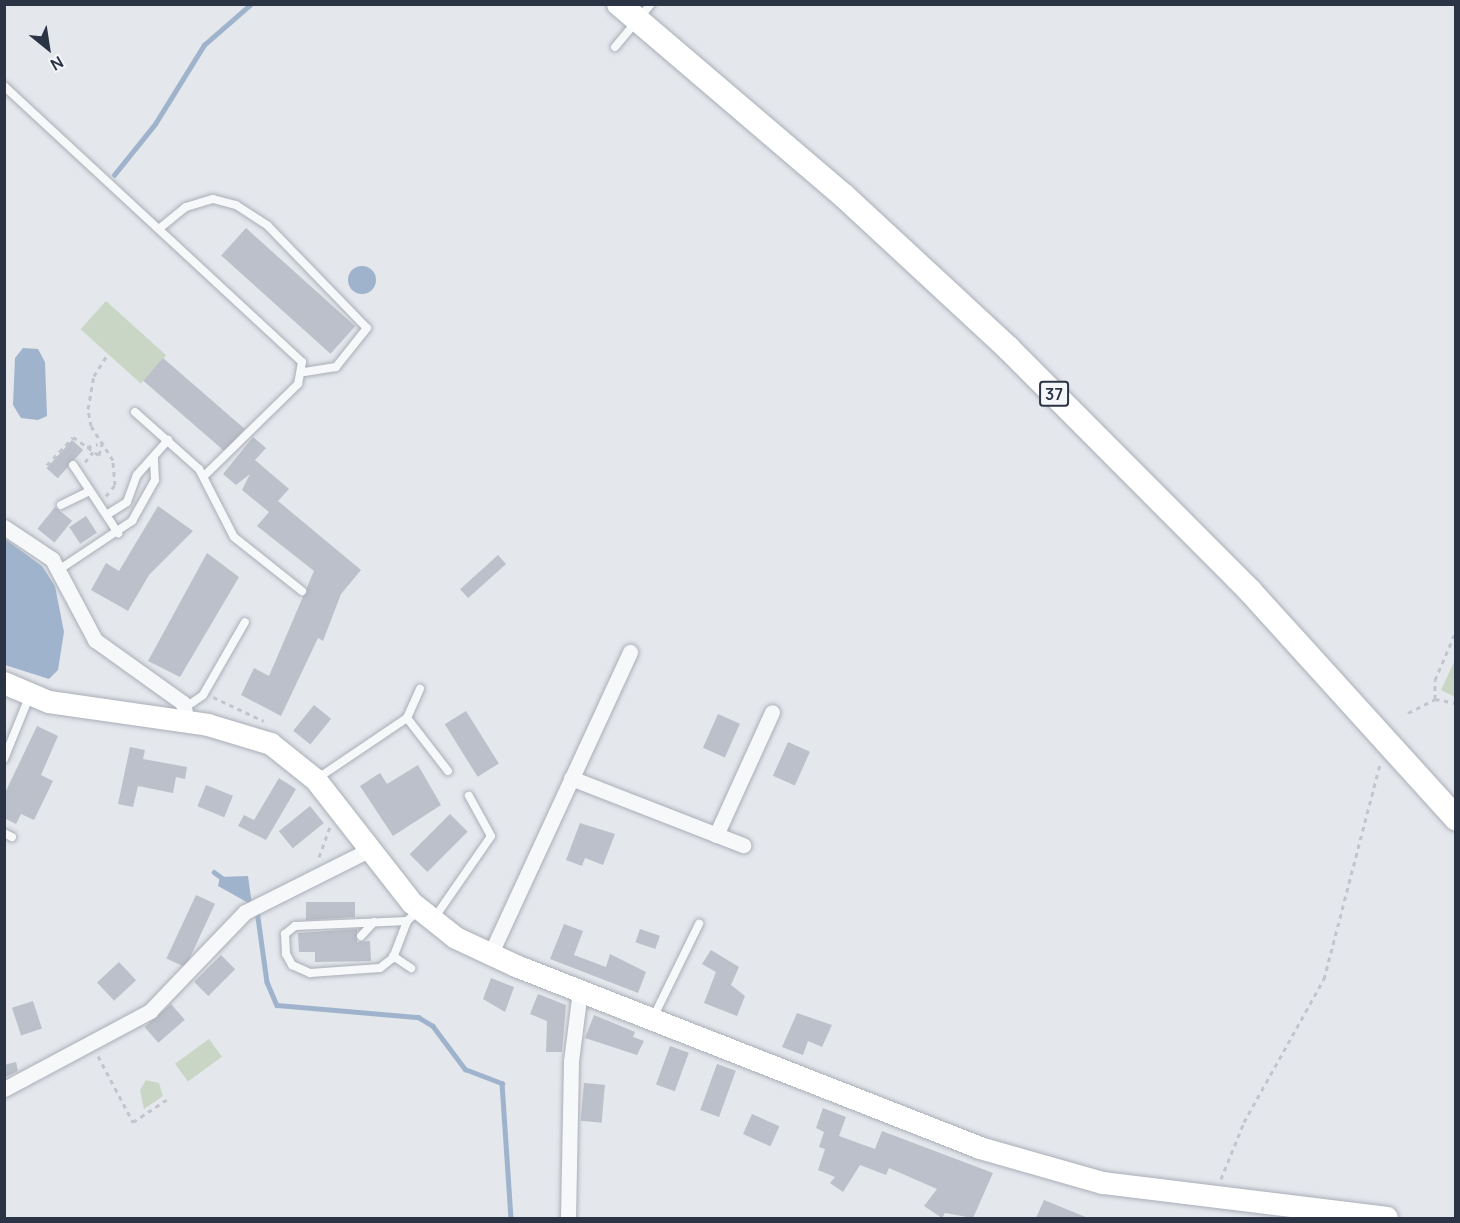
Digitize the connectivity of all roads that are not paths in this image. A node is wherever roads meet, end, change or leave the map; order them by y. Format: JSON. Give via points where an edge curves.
{"nodes":[{"id":1,"x":620,"y":4,"type":"edge"},
{"id":2,"x":645,"y":12,"type":"edge"},
{"id":3,"x":615,"y":47,"type":"dead end"},
{"id":4,"x":4,"y":86,"type":"edge"},
{"id":5,"x":160,"y":228,"type":"junction"},
{"id":6,"x":304,"y":372,"type":"junction"},
{"id":7,"x":135,"y":412,"type":"dead end"},
{"id":8,"x":168,"y":440,"type":"junction"},
{"id":9,"x":154,"y":458,"type":"junction"},
{"id":10,"x":73,"y":465,"type":"dead end"},
{"id":11,"x":204,"y":476,"type":"junction"},
{"id":12,"x":88,"y":492,"type":"junction"},
{"id":13,"x":130,"y":496,"type":"junction"},
{"id":14,"x":143,"y":503,"type":"junction"},
{"id":15,"x":61,"y":505,"type":"dead end"},
{"id":16,"x":108,"y":514,"type":"junction"},
{"id":17,"x":4,"y":528,"type":"edge"},
{"id":18,"x":118,"y":533,"type":"junction"},
{"id":19,"x":60,"y":569,"type":"junction"},
{"id":20,"x":302,"y":591,"type":"dead end"},
{"id":21,"x":245,"y":622,"type":"dead end"},
{"id":22,"x":630,"y":652,"type":"dead end"},
{"id":23,"x":4,"y":683,"type":"edge"},
{"id":24,"x":420,"y":689,"type":"dead end"},
{"id":25,"x":29,"y":696,"type":"junction"},
{"id":26,"x":772,"y":712,"type":"dead end"},
{"id":27,"x":187,"y":714,"type":"junction"},
{"id":28,"x":407,"y":718,"type":"junction"},
{"id":29,"x":4,"y":759,"type":"edge"},
{"id":30,"x":448,"y":771,"type":"dead end"},
{"id":31,"x":571,"y":778,"type":"junction"},
{"id":32,"x":316,"y":780,"type":"junction"},
{"id":33,"x":469,"y":796,"type":"dead end"},
{"id":34,"x":1455,"y":818,"type":"edge"},
{"id":35,"x":716,"y":835,"type":"junction"},
{"id":36,"x":743,"y":845,"type":"dead end"},
{"id":37,"x":369,"y":849,"type":"junction"},
{"id":38,"x":420,"y":917,"type":"junction"},
{"id":39,"x":374,"y":922,"type":"junction"},
{"id":40,"x":699,"y":924,"type":"dead end"},
{"id":41,"x":361,"y":936,"type":"dead end"},
{"id":42,"x":490,"y":955,"type":"junction"},
{"id":43,"x":393,"y":956,"type":"junction"},
{"id":44,"x":411,"y":968,"type":"dead end"},
{"id":45,"x":580,"y":991,"type":"junction"},
{"id":46,"x":652,"y":1020,"type":"junction"},
{"id":47,"x":4,"y":1089,"type":"edge"},
{"id":48,"x":1293,"y":1213,"type":"edge"},
{"id":49,"x":568,"y":1218,"type":"edge"},
{"id":50,"x":1387,"y":1218,"type":"edge"}],
"edges":[{"from":1,"to":2,"type":"main road","number":"37"},
{"from":2,"to":3,"type":"lane"},
{"from":2,"to":34,"type":"main road","number":"37","via":[[1016,356],[1250,591]]},
{"from":4,"to":5,"type":"lane"},
{"from":5,"to":6,"type":"lane","via":[[294,352]]},
{"from":5,"to":6,"type":"lane","via":[[186,207],[226,200],[268,226],[366,324],[364,336],[336,367]]},
{"from":6,"to":11,"type":"lane","via":[[298,384]]},
{"from":7,"to":8,"type":"lane"},
{"from":8,"to":9,"type":"lane"},
{"from":8,"to":11,"type":"lane"},
{"from":9,"to":13,"type":"lane","via":[[137,475]]},
{"from":9,"to":14,"type":"lane","via":[[155,480]]},
{"from":10,"to":12,"type":"lane"},
{"from":11,"to":20,"type":"lane","via":[[234,537]]},
{"from":12,"to":15,"type":"lane"},
{"from":12,"to":16,"type":"lane"},
{"from":13,"to":14,"type":"lane"},
{"from":13,"to":16,"type":"lane"},
{"from":14,"to":18,"type":"lane"},
{"from":16,"to":18,"type":"lane"},
{"from":17,"to":19,"type":"street","via":[[41,549]]},
{"from":18,"to":19,"type":"lane"},
{"from":19,"to":27,"type":"street","via":[[76,611],[95,640]]},
{"from":21,"to":27,"type":"lane","via":[[203,695]]},
{"from":22,"to":31,"type":"street"},
{"from":23,"to":25,"type":"street"},
{"from":24,"to":28,"type":"lane"},
{"from":25,"to":27,"type":"street"},
{"from":25,"to":29,"type":"lane"},
{"from":26,"to":35,"type":"street"},
{"from":27,"to":32,"type":"street","via":[[283,750]]},
{"from":28,"to":30,"type":"lane"},
{"from":28,"to":32,"type":"lane"},
{"from":31,"to":35,"type":"street"},
{"from":31,"to":42,"type":"street"},
{"from":32,"to":37,"type":"street"},
{"from":33,"to":38,"type":"lane","via":[[491,836]]},
{"from":35,"to":36,"type":"street"},
{"from":37,"to":38,"type":"street"},
{"from":37,"to":47,"type":"street","via":[[255,908],[159,1003],[93,1046]]},
{"from":38,"to":39,"type":"lane"},
{"from":38,"to":42,"type":"street"},
{"from":38,"to":43,"type":"lane"},
{"from":39,"to":41,"type":"lane"},
{"from":39,"to":43,"type":"lane","via":[[290,928],[285,939],[289,959],[310,973],[351,973],[380,968]]},
{"from":40,"to":46,"type":"lane"},
{"from":42,"to":45,"type":"street"},
{"from":43,"to":44,"type":"lane"},
{"from":45,"to":46,"type":"street"},
{"from":45,"to":49,"type":"street","via":[[571,1061]]},
{"from":46,"to":48,"type":"street","via":[[1023,1164],[1084,1179]]},
{"from":48,"to":50,"type":"street"}]}
